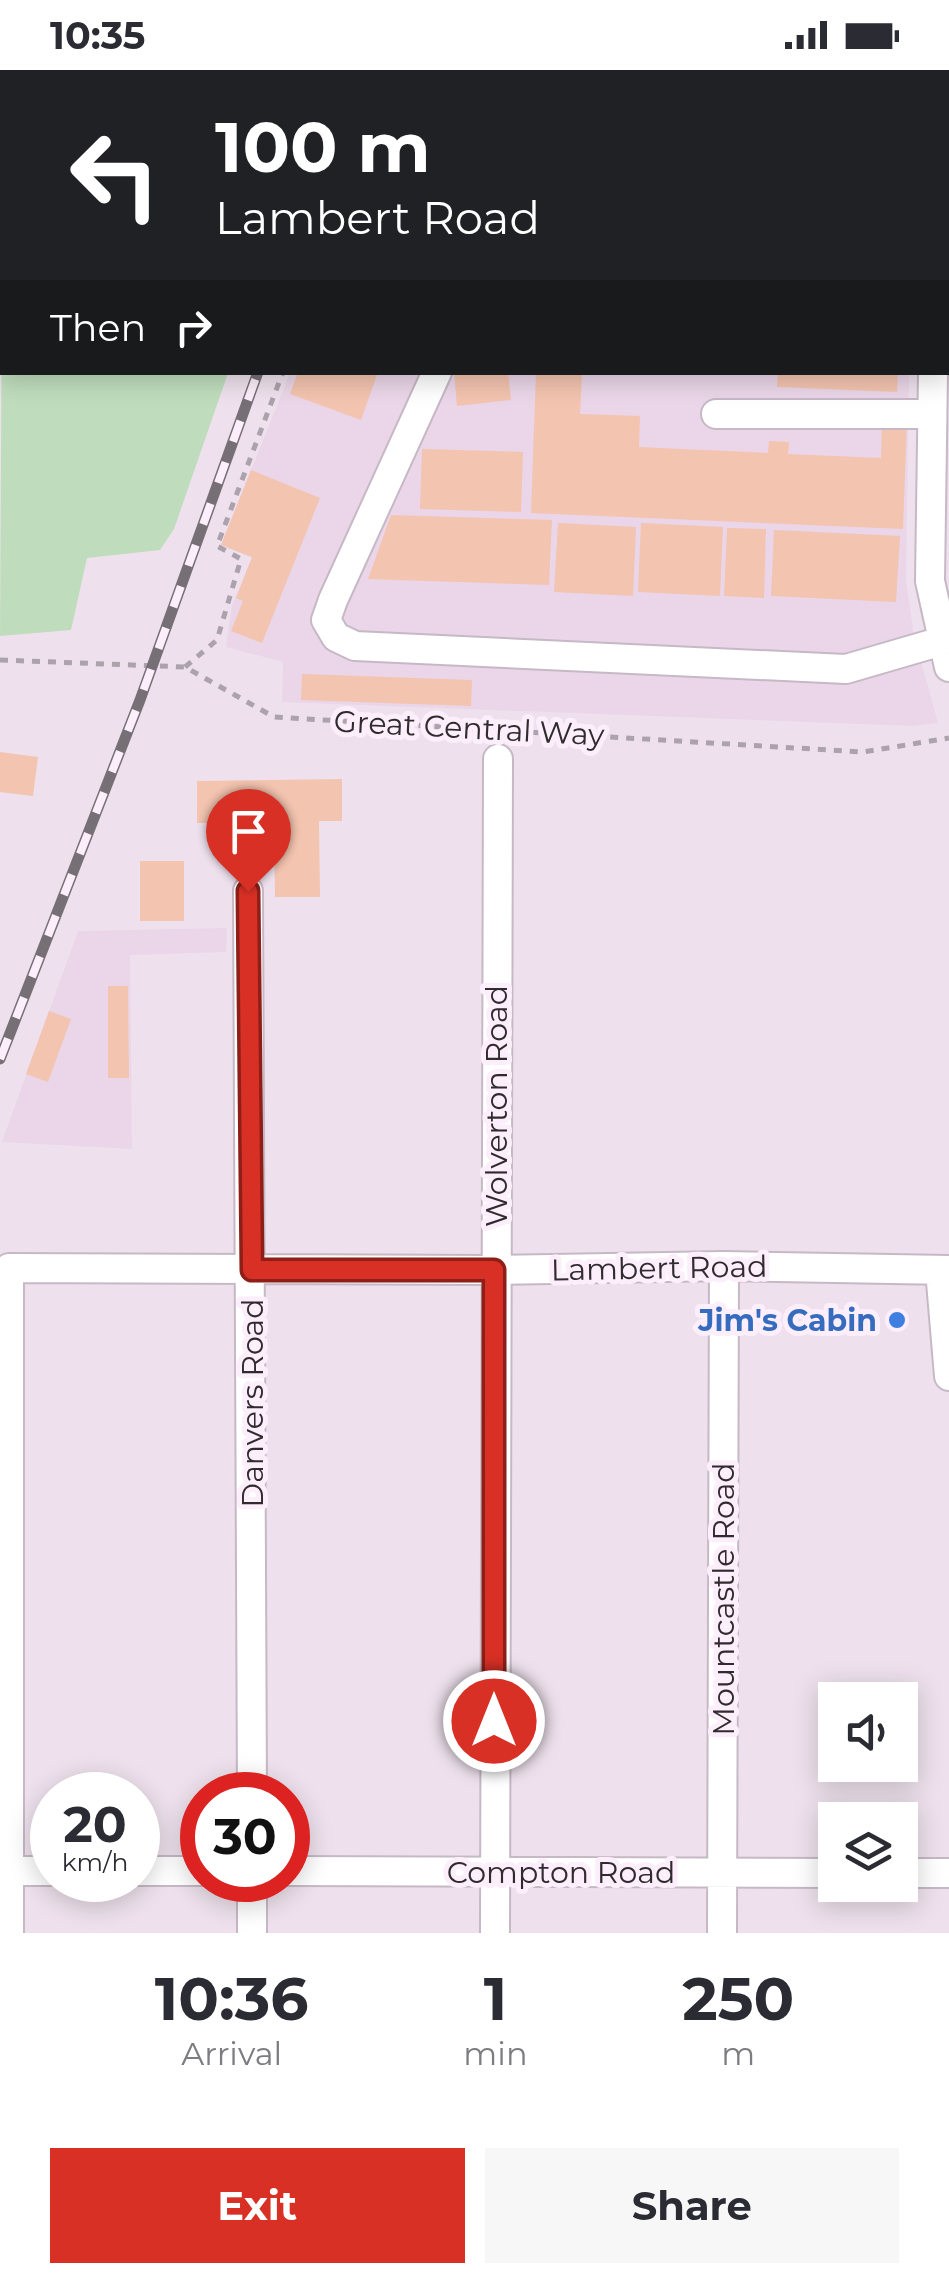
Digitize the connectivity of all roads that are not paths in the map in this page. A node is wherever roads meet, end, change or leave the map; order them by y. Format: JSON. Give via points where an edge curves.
{"nodes":[{"id":1,"x":437,"y":375,"type":"edge"},
{"id":2,"x":933,"y":375,"type":"edge"},
{"id":3,"x":716,"y":414,"type":"dead end"},
{"id":4,"x":931,"y":414,"type":"junction"},
{"id":5,"x":946,"y":654,"type":"edge"},
{"id":6,"x":498,"y":759,"type":"dead end"},
{"id":7,"x":248,"y":891,"type":"dead end"},
{"id":8,"x":724,"y":1266,"type":"junction"},
{"id":9,"x":252,"y":1270,"type":"junction"},
{"id":10,"x":494,"y":1270,"type":"junction"},
{"id":11,"x":945,"y":1270,"type":"edge"},
{"id":12,"x":5,"y":1368,"type":"edge"},
{"id":13,"x":949,"y":1376,"type":"edge"},
{"id":14,"x":252,"y":1772,"type":"edge"},
{"id":15,"x":310,"y":1870,"type":"edge"},
{"id":16,"x":10,"y":1871,"type":"junction"},
{"id":17,"x":30,"y":1871,"type":"edge"},
{"id":18,"x":494,"y":1872,"type":"junction"},
{"id":19,"x":723,"y":1873,"type":"junction"},
{"id":20,"x":818,"y":1873,"type":"edge"},
{"id":21,"x":918,"y":1873,"type":"edge"},
{"id":22,"x":949,"y":1873,"type":"edge"},
{"id":23,"x":252,"y":1902,"type":"edge"},
{"id":24,"x":10,"y":1933,"type":"edge"},
{"id":25,"x":252,"y":1933,"type":"edge"},
{"id":26,"x":495,"y":1933,"type":"edge"},
{"id":27,"x":722,"y":1933,"type":"edge"}],
"edges":[{"from":1,"to":5,"type":"street","via":[[333,600],[326,620],[336,636],[355,646],[846,669]]},
{"from":2,"to":4,"type":"street"},
{"from":3,"to":4,"type":"street"},
{"from":4,"to":5,"type":"street","via":[[930,581]]},
{"from":6,"to":10,"type":"street","name":"Wolverton Road"},
{"from":7,"to":9,"type":"street","name":"Danvers Road"},
{"from":8,"to":10,"type":"street","name":"Lambert Road"},
{"from":8,"to":11,"type":"street","name":"Lambert Road"},
{"from":8,"to":19,"type":"street","name":"Mountcastle Road"},
{"from":9,"to":10,"type":"street","name":"Lambert Road"},
{"from":9,"to":12,"type":"street","name":"Lambert Road","via":[[9,1268]]},
{"from":9,"to":14,"type":"street","name":"Danvers Road"},
{"from":10,"to":18,"type":"street","name":"Wolverton Road"},
{"from":11,"to":13,"type":"street"},
{"from":12,"to":16,"type":"street"},
{"from":15,"to":18,"type":"street","name":"Compton Road"},
{"from":16,"to":17,"type":"street"},
{"from":16,"to":24,"type":"street"},
{"from":18,"to":19,"type":"street","name":"Compton Road"},
{"from":18,"to":26,"type":"street","name":"Wolverton Road"},
{"from":19,"to":20,"type":"street","name":"Compton Road"},
{"from":19,"to":27,"type":"street","name":"Mountcastle Road"},
{"from":21,"to":22,"type":"street"},
{"from":23,"to":25,"type":"street"}]}
